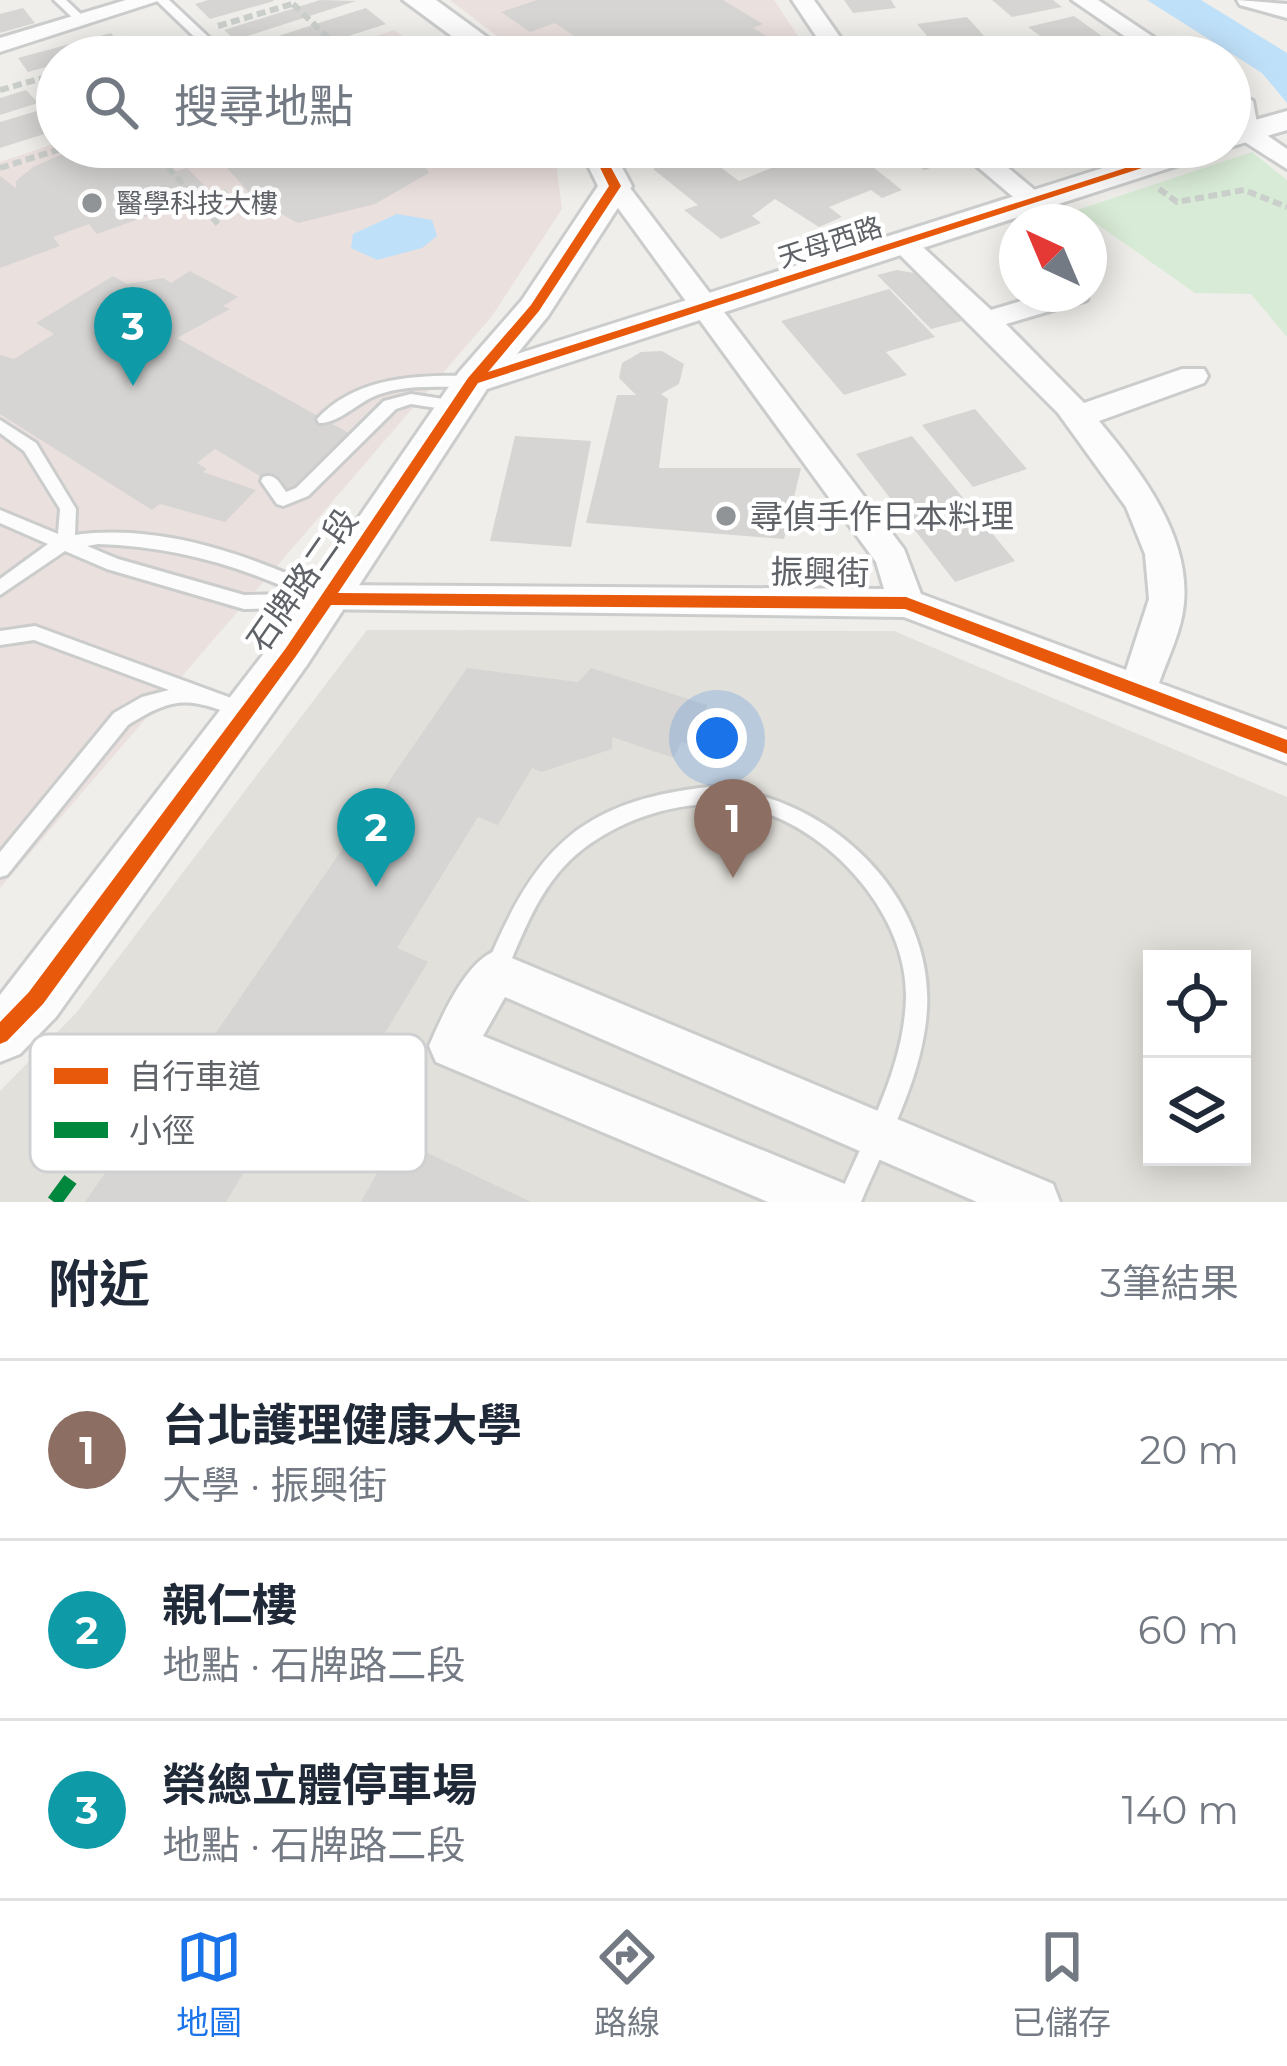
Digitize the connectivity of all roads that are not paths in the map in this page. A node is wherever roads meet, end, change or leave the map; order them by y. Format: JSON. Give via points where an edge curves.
{"nodes":[{"id":1,"x":60,"y":0,"type":"edge"},
{"id":2,"x":150,"y":0,"type":"edge"},
{"id":3,"x":162,"y":0,"type":"edge"},
{"id":4,"x":417,"y":0,"type":"edge"},
{"id":5,"x":802,"y":0,"type":"edge"},
{"id":6,"x":1083,"y":0,"type":"edge"},
{"id":7,"x":1248,"y":0,"type":"edge"},
{"id":8,"x":1287,"y":11,"type":"edge"},
{"id":9,"x":81,"y":20,"type":"junction"},
{"id":10,"x":200,"y":36,"type":"edge"},
{"id":11,"x":469,"y":36,"type":"edge"},
{"id":12,"x":827,"y":36,"type":"edge"},
{"id":13,"x":1139,"y":36,"type":"edge"},
{"id":14,"x":0,"y":45,"type":"edge"},
{"id":15,"x":1258,"y":129,"type":"edge"},
{"id":16,"x":1287,"y":161,"type":"edge"},
{"id":17,"x":606,"y":168,"type":"edge"},
{"id":18,"x":994,"y":168,"type":"edge"},
{"id":19,"x":1141,"y":168,"type":"edge"},
{"id":20,"x":615,"y":186,"type":"junction"},
{"id":21,"x":1035,"y":200,"type":"junction"},
{"id":22,"x":903,"y":244,"type":"junction"},
{"id":23,"x":702,"y":307,"type":"junction"},
{"id":24,"x":1015,"y":312,"type":"edge"},
{"id":25,"x":985,"y":321,"type":"junction"},
{"id":26,"x":1193,"y":376,"type":"dead end"},
{"id":27,"x":465,"y":394,"type":"junction"},
{"id":28,"x":1080,"y":416,"type":"junction"},
{"id":29,"x":325,"y":419,"type":"dead end"},
{"id":30,"x":0,"y":425,"type":"edge"},
{"id":31,"x":269,"y":482,"type":"dead end"},
{"id":32,"x":0,"y":516,"type":"edge"},
{"id":33,"x":66,"y":543,"type":"junction"},
{"id":34,"x":0,"y":588,"type":"edge"},
{"id":35,"x":326,"y":599,"type":"junction"},
{"id":36,"x":906,"y":603,"type":"junction"},
{"id":37,"x":0,"y":638,"type":"edge"},
{"id":38,"x":1138,"y":688,"type":"junction"},
{"id":39,"x":200,"y":692,"type":"junction"},
{"id":40,"x":246,"y":711,"type":"junction"},
{"id":41,"x":1287,"y":747,"type":"edge"},
{"id":42,"x":0,"y":868,"type":"edge"},
{"id":43,"x":496,"y":972,"type":"junction"},
{"id":44,"x":0,"y":1035,"type":"edge"},
{"id":45,"x":874,"y":1137,"type":"junction"},
{"id":46,"x":827,"y":1202,"type":"edge"},
{"id":47,"x":849,"y":1202,"type":"edge"},
{"id":48,"x":1035,"y":1202,"type":"edge"}],
"edges":[{"from":1,"to":9,"type":"lane"},
{"from":2,"to":9,"type":"street"},
{"from":3,"to":10,"type":"lane"},
{"from":4,"to":11,"type":"street"},
{"from":5,"to":12,"type":"street"},
{"from":6,"to":13,"type":"street"},
{"from":7,"to":8,"type":"street"},
{"from":9,"to":14,"type":"street"},
{"from":15,"to":16,"type":"street"},
{"from":17,"to":20,"type":"street"},
{"from":18,"to":21,"type":"street"},
{"from":19,"to":21,"type":"street","name":"天母西路"},
{"from":20,"to":23,"type":"street"},
{"from":20,"to":27,"type":"street","name":"石牌路二段","via":[[535,308]]},
{"from":21,"to":22,"type":"street","name":"天母西路"},
{"from":22,"to":23,"type":"street","name":"天母西路"},
{"from":22,"to":25,"type":"street"},
{"from":23,"to":27,"type":"street","name":"天母西路"},
{"from":23,"to":36,"type":"street","via":[[892,558]]},
{"from":24,"to":25,"type":"street"},
{"from":25,"to":28,"type":"street"},
{"from":26,"to":28,"type":"street"},
{"from":27,"to":29,"type":"lane","via":[[404,380],[369,388]]},
{"from":27,"to":31,"type":"lane","via":[[390,405],[302,492],[283,500]]},
{"from":27,"to":35,"type":"street","name":"石牌路二段"},
{"from":28,"to":38,"type":"street","via":[[1148,516],[1162,554],[1167,599]]},
{"from":30,"to":33,"type":"lane","via":[[30,447],[68,509]]},
{"from":32,"to":33,"type":"lane"},
{"from":33,"to":34,"type":"lane"},
{"from":33,"to":35,"type":"lane","via":[[112,565],[244,602]]},
{"from":33,"to":35,"type":"lane","via":[[136,537],[286,578]]},
{"from":35,"to":36,"type":"street","name":"振興街"},
{"from":35,"to":40,"type":"street","name":"石牌路二段"},
{"from":36,"to":38,"type":"street","name":"振興街"},
{"from":37,"to":39,"type":"lane","via":[[35,633]]},
{"from":38,"to":41,"type":"street","name":"振興街"},
{"from":39,"to":40,"type":"lane"},
{"from":39,"to":42,"type":"lane","via":[[149,702],[121,719]]},
{"from":40,"to":44,"type":"street","name":"石牌路二段"},
{"from":43,"to":45,"type":"street"},
{"from":43,"to":45,"type":"lane","via":[[557,858],[597,829],[642,805],[755,800],[806,824],[856,863],[892,903],[915,968],[915,1026]]},
{"from":43,"to":46,"type":"street","via":[[452,1046]]},
{"from":45,"to":47,"type":"lane"},
{"from":45,"to":48,"type":"street"}]}
